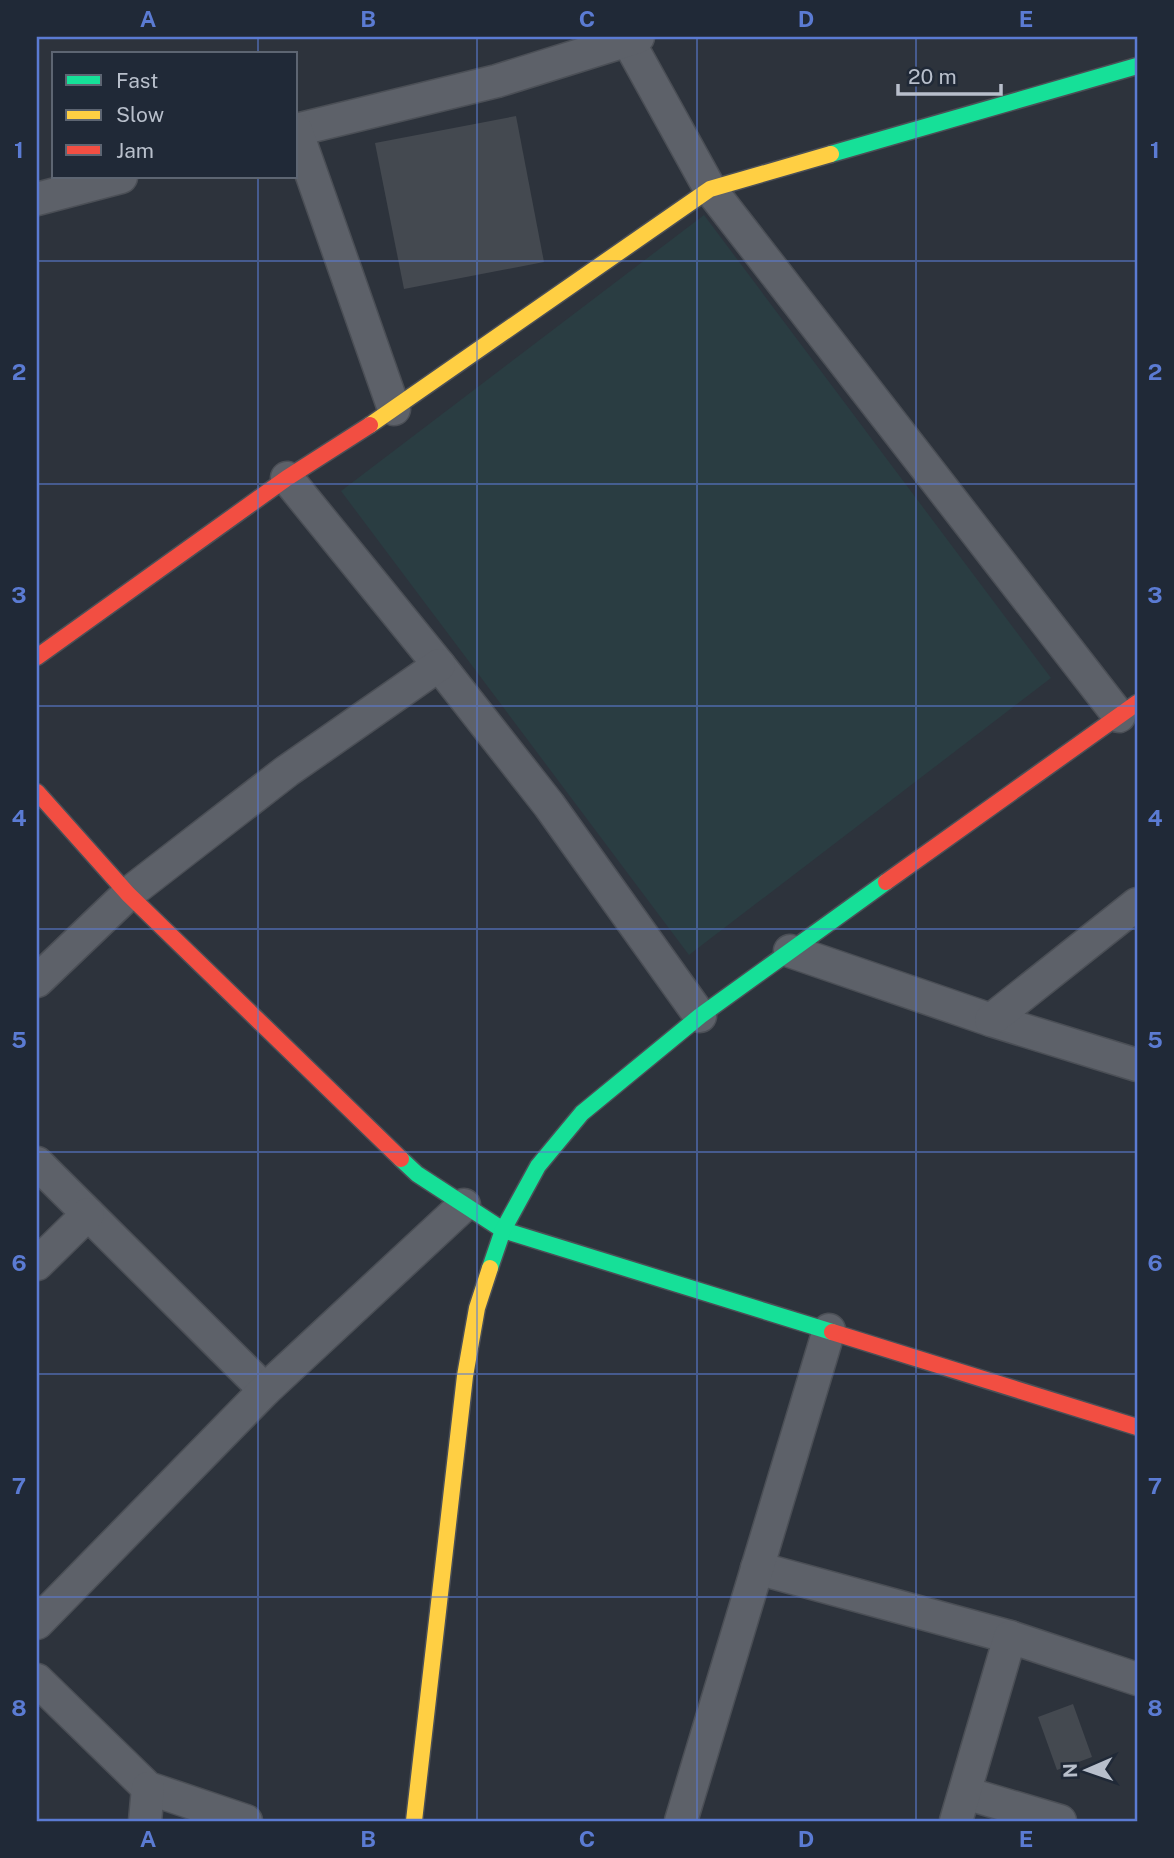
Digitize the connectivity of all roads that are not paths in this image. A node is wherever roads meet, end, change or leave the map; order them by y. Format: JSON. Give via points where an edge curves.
{"nodes":[{"id":1,"x":630,"y":38,"type":"edge"},
{"id":2,"x":1137,"y":66,"type":"edge"},
{"id":3,"x":298,"y":130,"type":"edge"},
{"id":4,"x":298,"y":136,"type":"edge"},
{"id":5,"x":117,"y":178,"type":"edge"},
{"id":6,"x":710,"y":189,"type":"junction"},
{"id":7,"x":37,"y":200,"type":"edge"},
{"id":8,"x":394,"y":409,"type":"junction"},
{"id":9,"x":287,"y":478,"type":"junction"},
{"id":10,"x":37,"y":657,"type":"edge"},
{"id":11,"x":439,"y":665,"type":"junction"},
{"id":12,"x":1128,"y":709,"type":"edge"},
{"id":13,"x":37,"y":792,"type":"edge"},
{"id":14,"x":128,"y":894,"type":"junction"},
{"id":15,"x":1137,"y":904,"type":"edge"},
{"id":16,"x":790,"y":951,"type":"junction"},
{"id":17,"x":37,"y":981,"type":"edge"},
{"id":18,"x":700,"y":1016,"type":"junction"},
{"id":19,"x":991,"y":1020,"type":"junction"},
{"id":20,"x":1137,"y":1065,"type":"edge"},
{"id":21,"x":37,"y":1163,"type":"edge"},
{"id":22,"x":464,"y":1205,"type":"junction"},
{"id":23,"x":88,"y":1214,"type":"junction"},
{"id":24,"x":503,"y":1230,"type":"junction"},
{"id":25,"x":37,"y":1264,"type":"edge"},
{"id":26,"x":829,"y":1330,"type":"junction"},
{"id":27,"x":265,"y":1390,"type":"junction"},
{"id":28,"x":1137,"y":1427,"type":"edge"},
{"id":29,"x":757,"y":1568,"type":"junction"},
{"id":30,"x":37,"y":1623,"type":"edge"},
{"id":31,"x":1010,"y":1637,"type":"junction"},
{"id":32,"x":1137,"y":1679,"type":"edge"},
{"id":33,"x":37,"y":1680,"type":"edge"},
{"id":34,"x":148,"y":1788,"type":"junction"},
{"id":35,"x":960,"y":1807,"type":"edge"},
{"id":36,"x":145,"y":1821,"type":"edge"},
{"id":37,"x":246,"y":1821,"type":"edge"},
{"id":38,"x":414,"y":1821,"type":"edge"},
{"id":39,"x":681,"y":1821,"type":"edge"},
{"id":40,"x":1060,"y":1821,"type":"edge"}],
"edges":[{"from":1,"to":3,"type":"street","via":[[497,81]]},
{"from":1,"to":6,"type":"street"},
{"from":2,"to":6,"type":"main road"},
{"from":4,"to":8,"type":"street"},
{"from":5,"to":7,"type":"street"},
{"from":6,"to":8,"type":"main road"},
{"from":6,"to":12,"type":"street"},
{"from":8,"to":9,"type":"main road"},
{"from":9,"to":10,"type":"main road"},
{"from":9,"to":11,"type":"street"},
{"from":11,"to":14,"type":"street","via":[[287,771]]},
{"from":11,"to":18,"type":"street","via":[[549,806]]},
{"from":12,"to":16,"type":"main road"},
{"from":13,"to":14,"type":"main road"},
{"from":14,"to":17,"type":"street"},
{"from":14,"to":22,"type":"main road","via":[[417,1174]]},
{"from":15,"to":19,"type":"street"},
{"from":16,"to":18,"type":"main road"},
{"from":16,"to":19,"type":"street"},
{"from":18,"to":24,"type":"main road","via":[[582,1113],[538,1166]]},
{"from":19,"to":20,"type":"street"},
{"from":21,"to":23,"type":"street"},
{"from":22,"to":24,"type":"main road"},
{"from":22,"to":27,"type":"street"},
{"from":23,"to":25,"type":"street"},
{"from":23,"to":27,"type":"street"},
{"from":24,"to":26,"type":"main road"},
{"from":24,"to":38,"type":"main road","via":[[477,1308],[465,1376]]},
{"from":26,"to":28,"type":"main road"},
{"from":26,"to":29,"type":"street"},
{"from":27,"to":30,"type":"street"},
{"from":29,"to":31,"type":"street"},
{"from":29,"to":39,"type":"street"},
{"from":31,"to":32,"type":"street"},
{"from":31,"to":35,"type":"street"},
{"from":33,"to":34,"type":"street"},
{"from":34,"to":36,"type":"street"},
{"from":34,"to":37,"type":"street"},
{"from":35,"to":40,"type":"street"}]}
